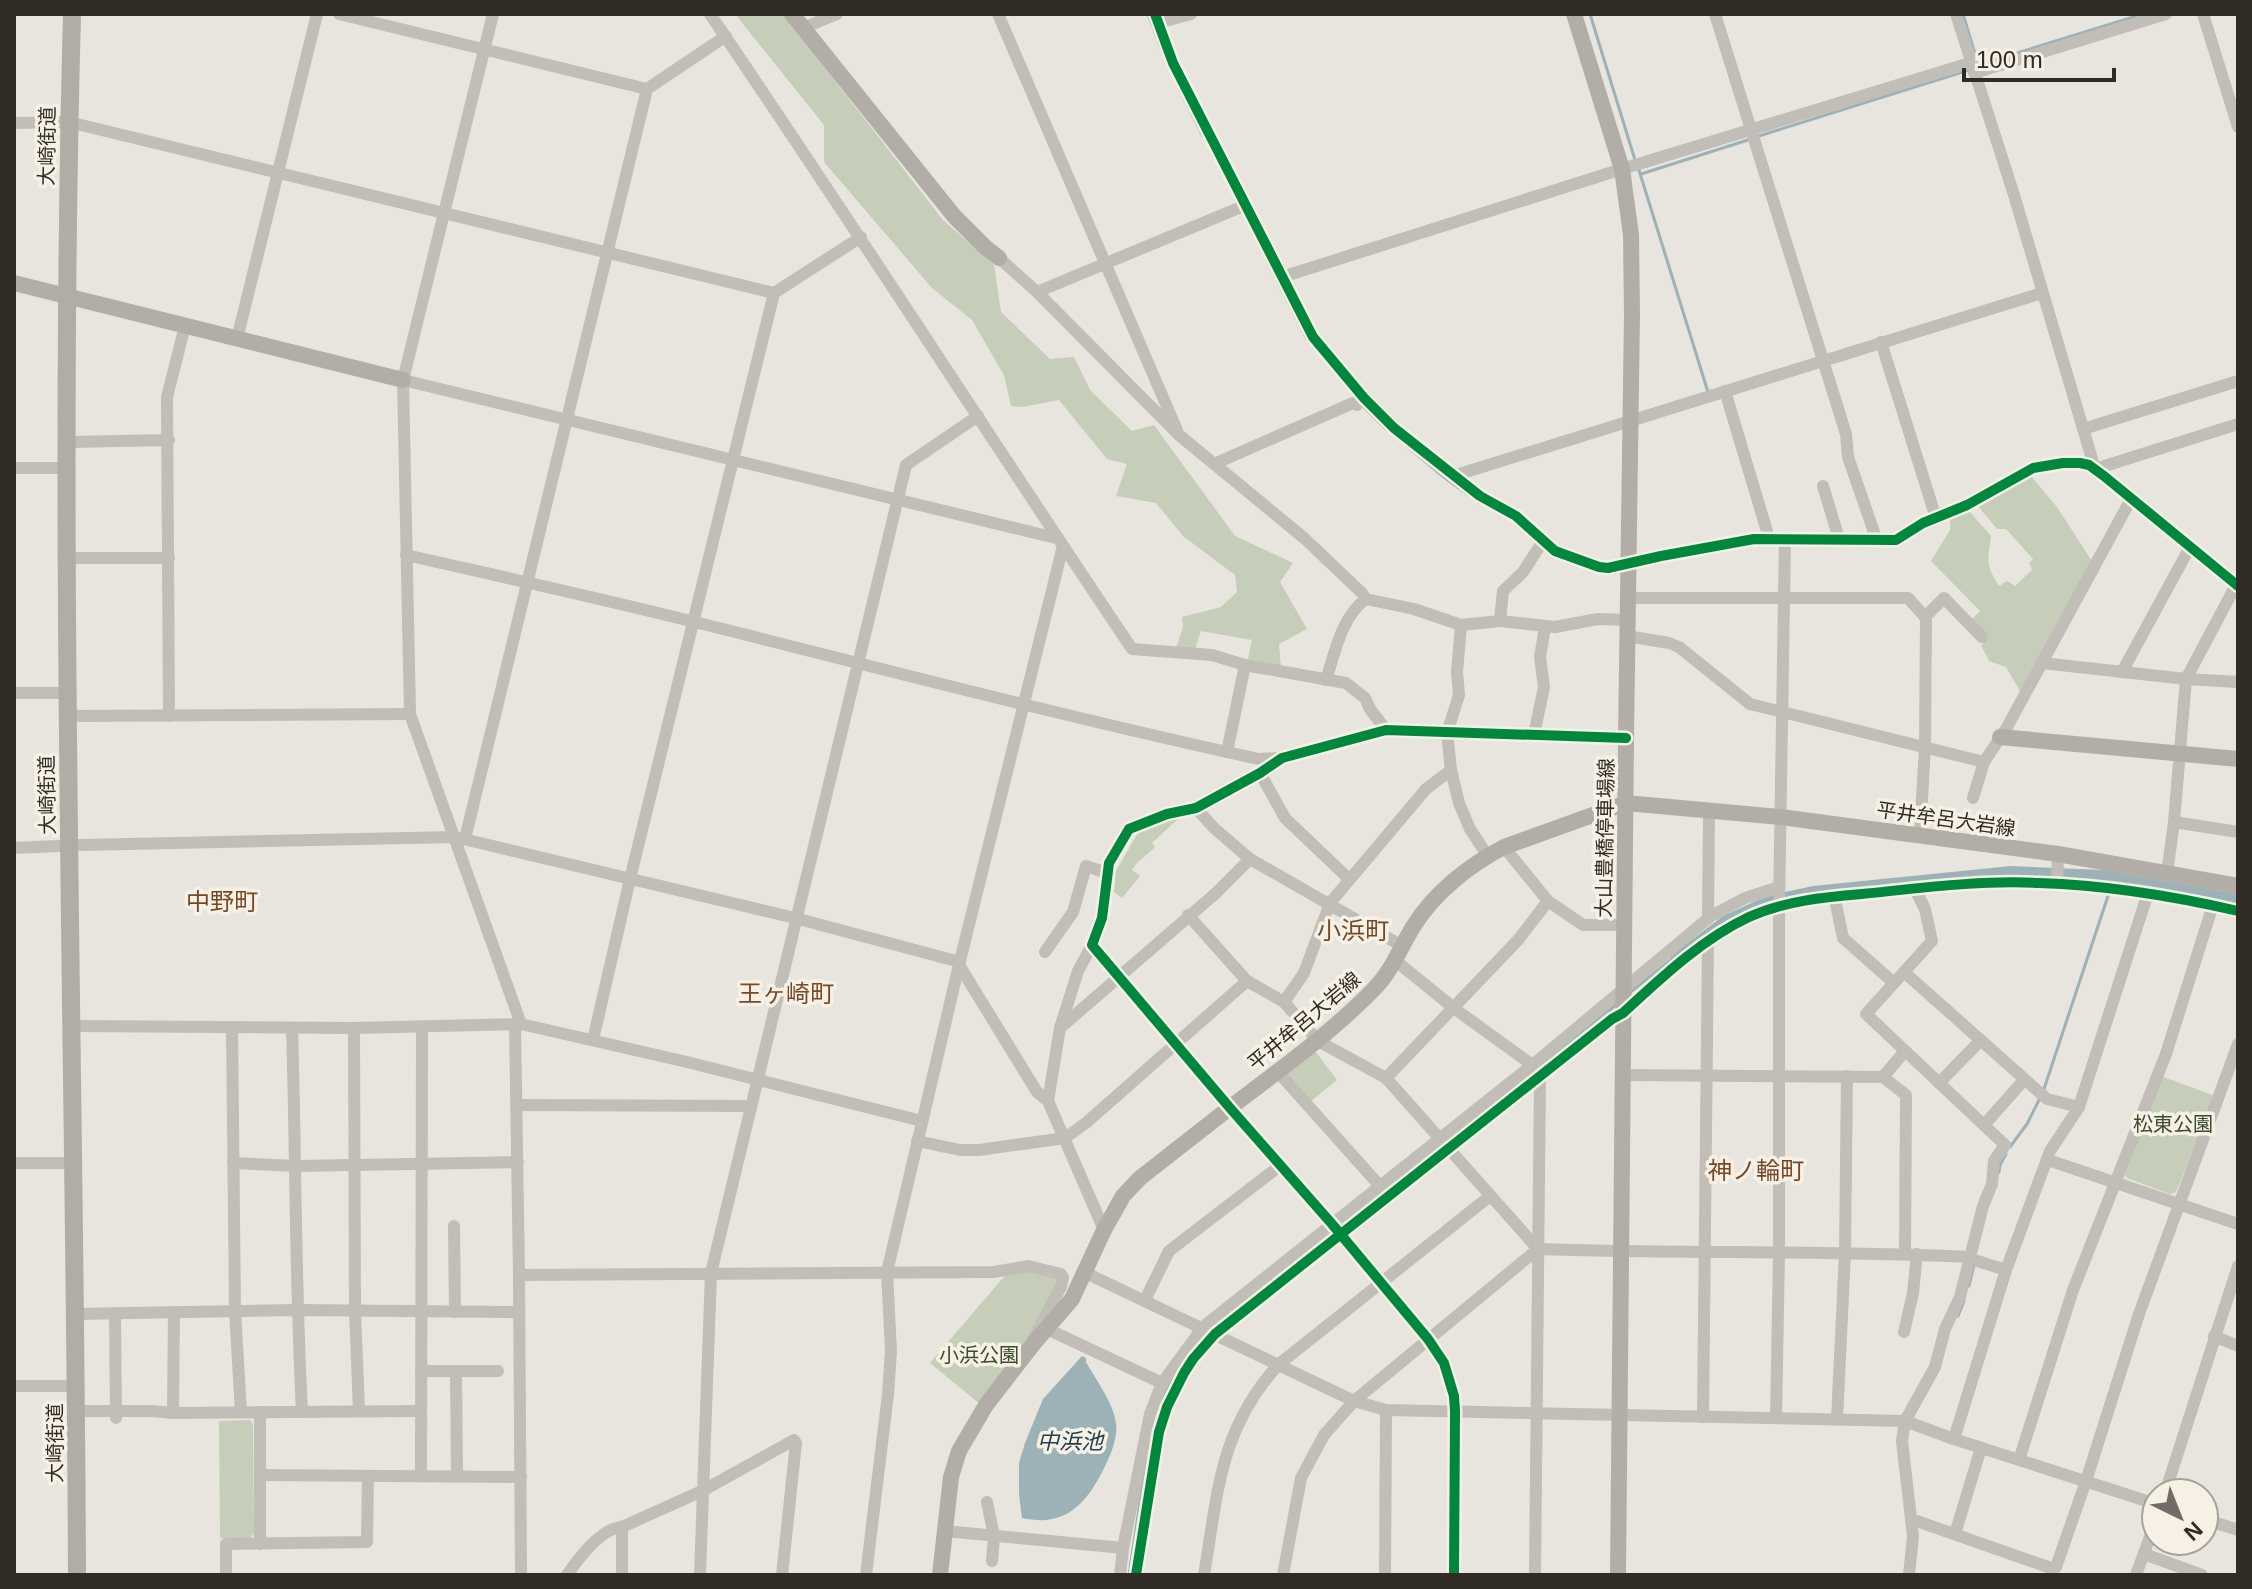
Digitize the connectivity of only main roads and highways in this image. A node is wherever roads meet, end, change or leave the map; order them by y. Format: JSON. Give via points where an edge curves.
{"nodes":[{"id":1,"x":72,"y":14,"type":"edge"},
{"id":2,"x":792,"y":14,"type":"edge"},
{"id":3,"x":1574,"y":14,"type":"edge"},
{"id":4,"x":999,"y":258,"type":"road end"},
{"id":5,"x":14,"y":283,"type":"edge"},
{"id":6,"x":68,"y":297,"type":"junction"},
{"id":7,"x":403,"y":380,"type":"road end"},
{"id":8,"x":2000,"y":737,"type":"road end"},
{"id":9,"x":2238,"y":759,"type":"edge"},
{"id":10,"x":1626,"y":803,"type":"junction"},
{"id":11,"x":2238,"y":886,"type":"edge"},
{"id":12,"x":77,"y":1575,"type":"edge"},
{"id":13,"x":940,"y":1575,"type":"edge"},
{"id":14,"x":1618,"y":1575,"type":"edge"}],
"edges":[{"from":1,"to":6,"type":"main road","name":"大崎街道"},
{"from":2,"to":4,"type":"main road","via":[[954,216]]},
{"from":3,"to":10,"type":"main road","name":"大山豊橋停車場線","via":[[1633,166]]},
{"from":5,"to":6,"type":"main road"},
{"from":6,"to":7,"type":"main road"},
{"from":6,"to":12,"type":"main road","name":"大崎街道"},
{"from":8,"to":9,"type":"main road"},
{"from":10,"to":11,"type":"main road","name":"平井牟呂大岩線","via":[[1781,817]]},
{"from":10,"to":13,"type":"main road","name":"平井牟呂大岩線","via":[[1487,855],[1425,909],[1377,987],[1318,1041],[1123,1196],[1072,1299],[986,1405],[959,1451]]},
{"from":10,"to":14,"type":"main road","name":"大山豊橋停車場線"}]}
